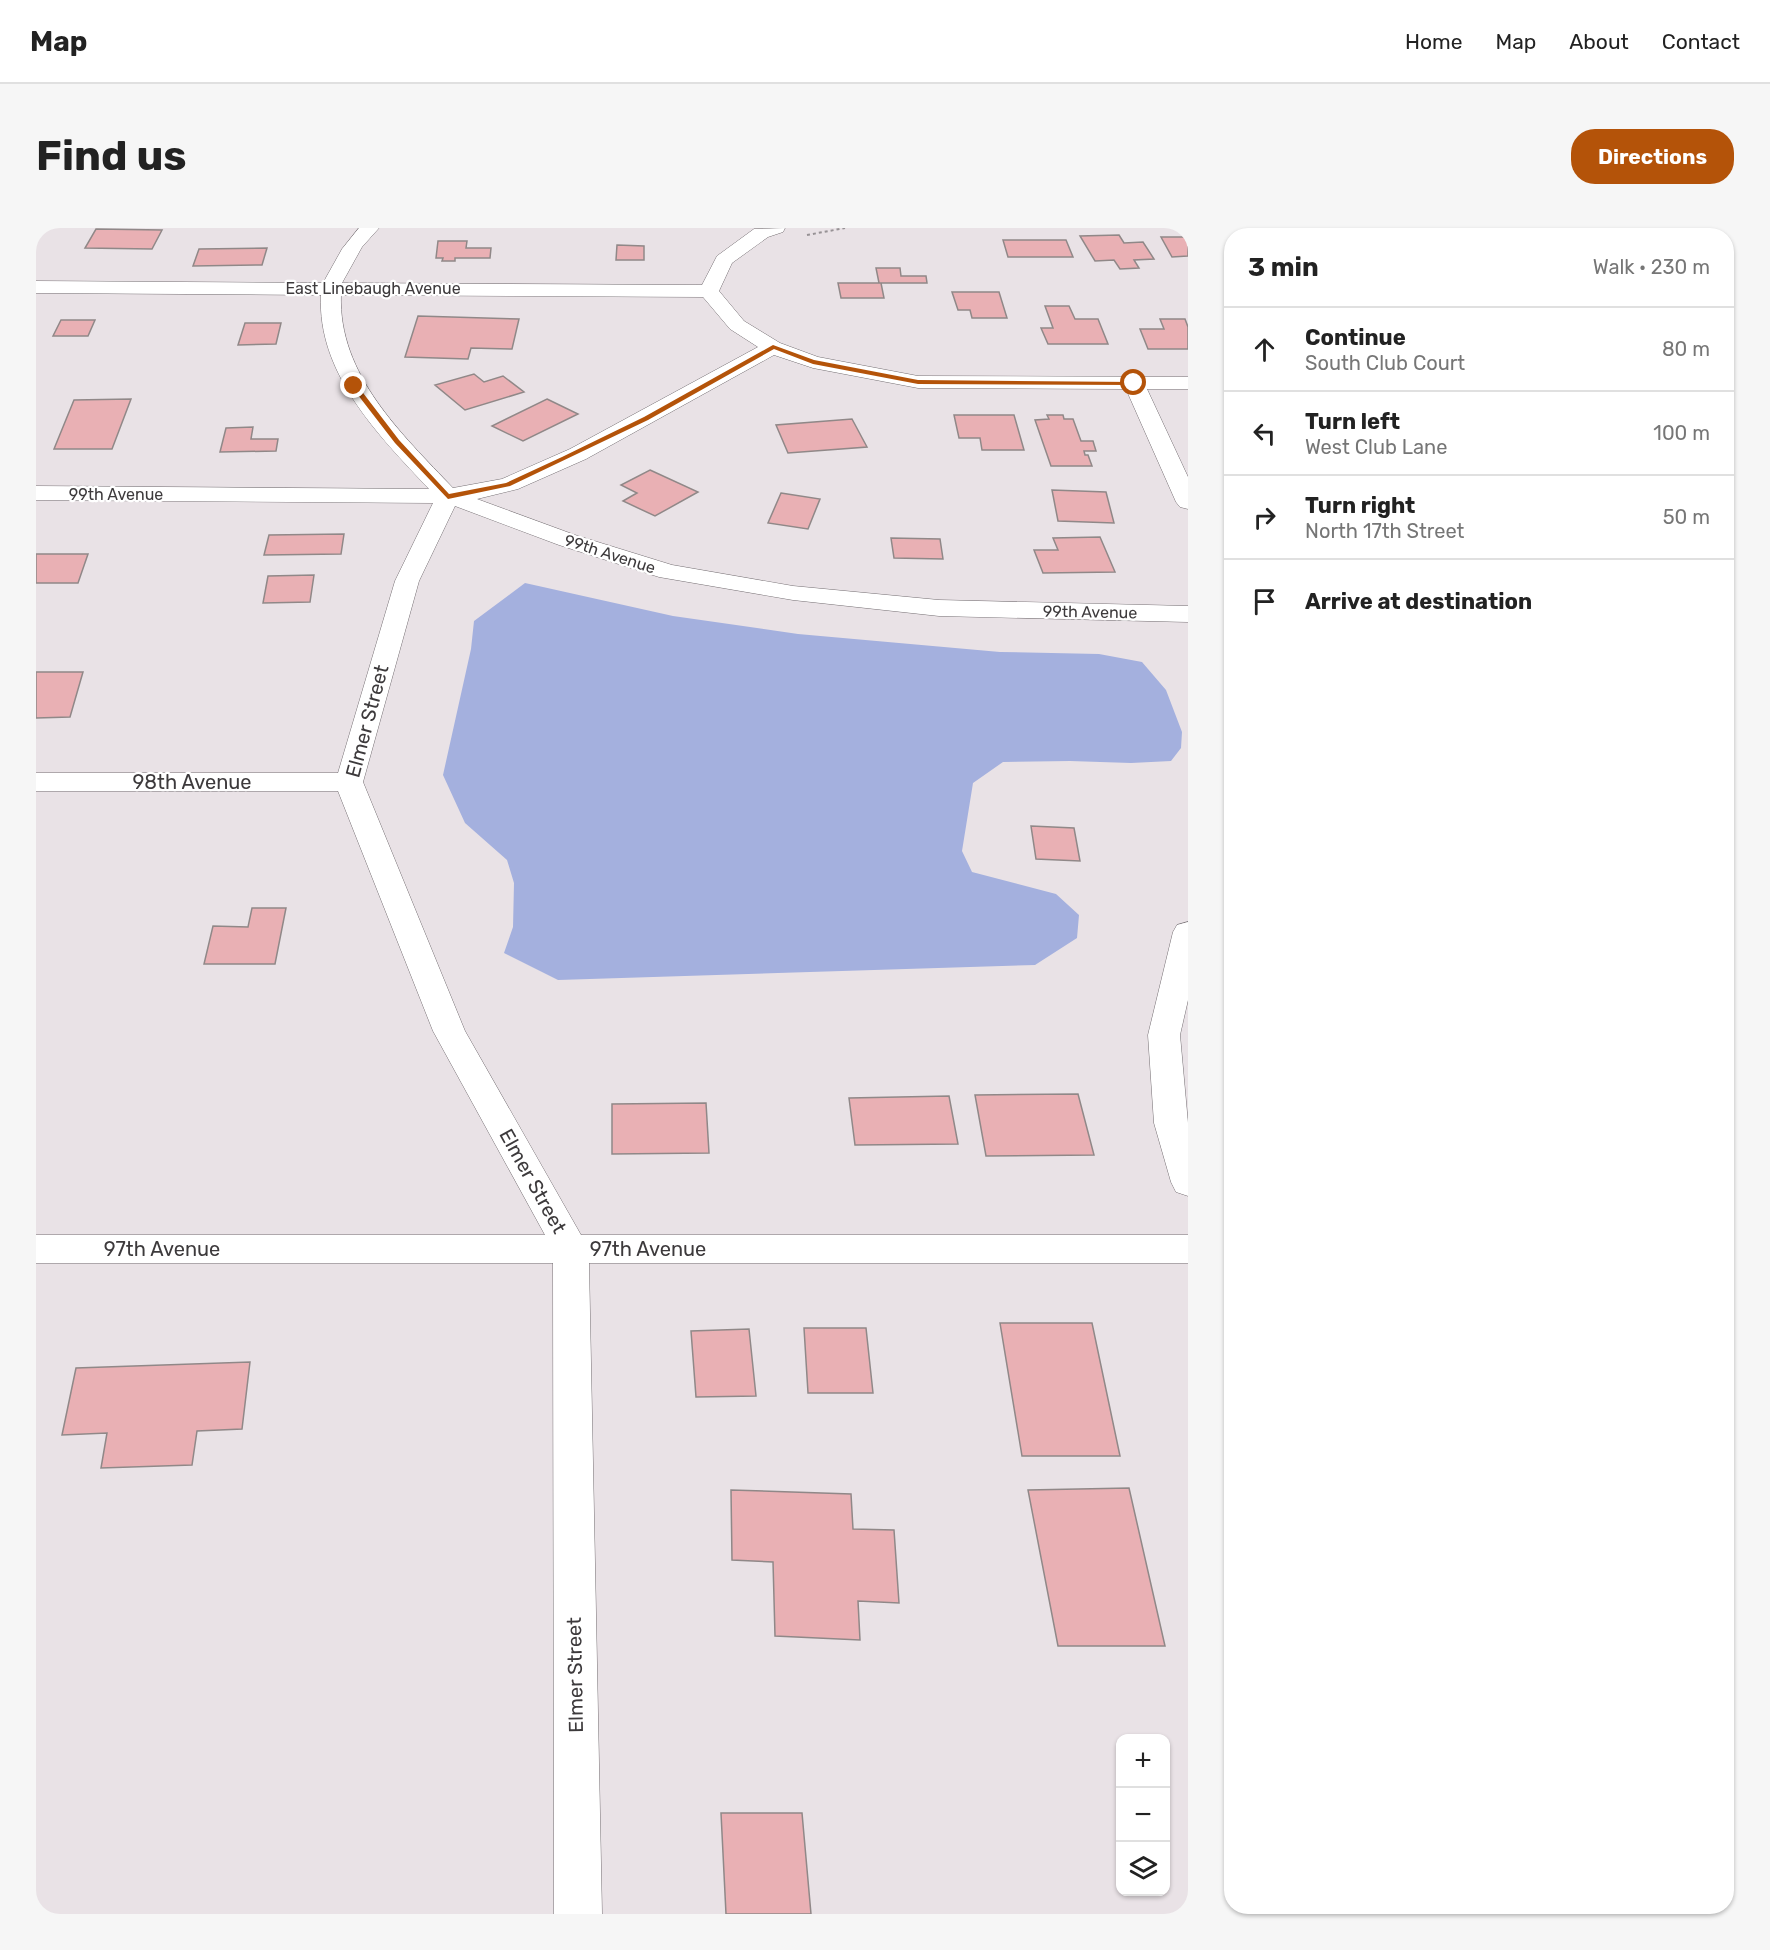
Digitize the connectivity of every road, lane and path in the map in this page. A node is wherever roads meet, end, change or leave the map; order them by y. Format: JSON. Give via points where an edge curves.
{"nodes":[{"id":1,"x":370,"y":228,"type":"edge"},
{"id":2,"x":762,"y":230,"type":"edge"},
{"id":3,"x":36,"y":288,"type":"edge"},
{"id":4,"x":331,"y":288,"type":"junction"},
{"id":5,"x":710,"y":291,"type":"junction"},
{"id":6,"x":773,"y":347,"type":"junction"},
{"id":7,"x":1134,"y":383,"type":"junction"},
{"id":8,"x":1188,"y":383,"type":"edge"},
{"id":9,"x":36,"y":493,"type":"edge"},
{"id":10,"x":448,"y":496,"type":"junction"},
{"id":11,"x":1188,"y":502,"type":"edge"},
{"id":12,"x":1188,"y":614,"type":"edge"},
{"id":13,"x":36,"y":782,"type":"edge"},
{"id":14,"x":348,"y":782,"type":"junction"},
{"id":15,"x":1188,"y":932,"type":"edge"},
{"id":16,"x":1188,"y":1182,"type":"edge"},
{"id":17,"x":36,"y":1249,"type":"edge"},
{"id":18,"x":571,"y":1249,"type":"junction"},
{"id":19,"x":1188,"y":1249,"type":"edge"},
{"id":20,"x":578,"y":1914,"type":"edge"}],
"edges":[{"from":1,"to":4,"type":"street","via":[[356,240]]},
{"from":2,"to":5,"type":"street","via":[[724,260]]},
{"from":3,"to":4,"type":"street","name":"East Linebaugh Avenue"},
{"from":4,"to":5,"type":"street","name":"East Linebaugh Avenue"},
{"from":4,"to":10,"type":"street","via":[[331,330],[354,386],[397,441]]},
{"from":5,"to":6,"type":"street","via":[[737,325]]},
{"from":6,"to":7,"type":"street","via":[[813,362],[918,382]]},
{"from":6,"to":10,"type":"street","via":[[646,418],[508,485]]},
{"from":7,"to":8,"type":"street"},
{"from":7,"to":11,"type":"street"},
{"from":9,"to":10,"type":"street","name":"99th Avenue"},
{"from":10,"to":12,"type":"street","name":"99th Avenue","via":[[668,572],[793,593],[939,608]]},
{"from":10,"to":14,"type":"street","name":"Elmer Street","via":[[407,581]]},
{"from":13,"to":14,"type":"street","name":"98th Avenue"},
{"from":14,"to":18,"type":"street","name":"Elmer Street","via":[[449,1031]]},
{"from":15,"to":16,"type":"street","via":[[1164,1035],[1171,1123]]},
{"from":17,"to":18,"type":"street","name":"97th Avenue"},
{"from":18,"to":19,"type":"street","name":"97th Avenue"},
{"from":18,"to":20,"type":"street","name":"Elmer Street"}]}
